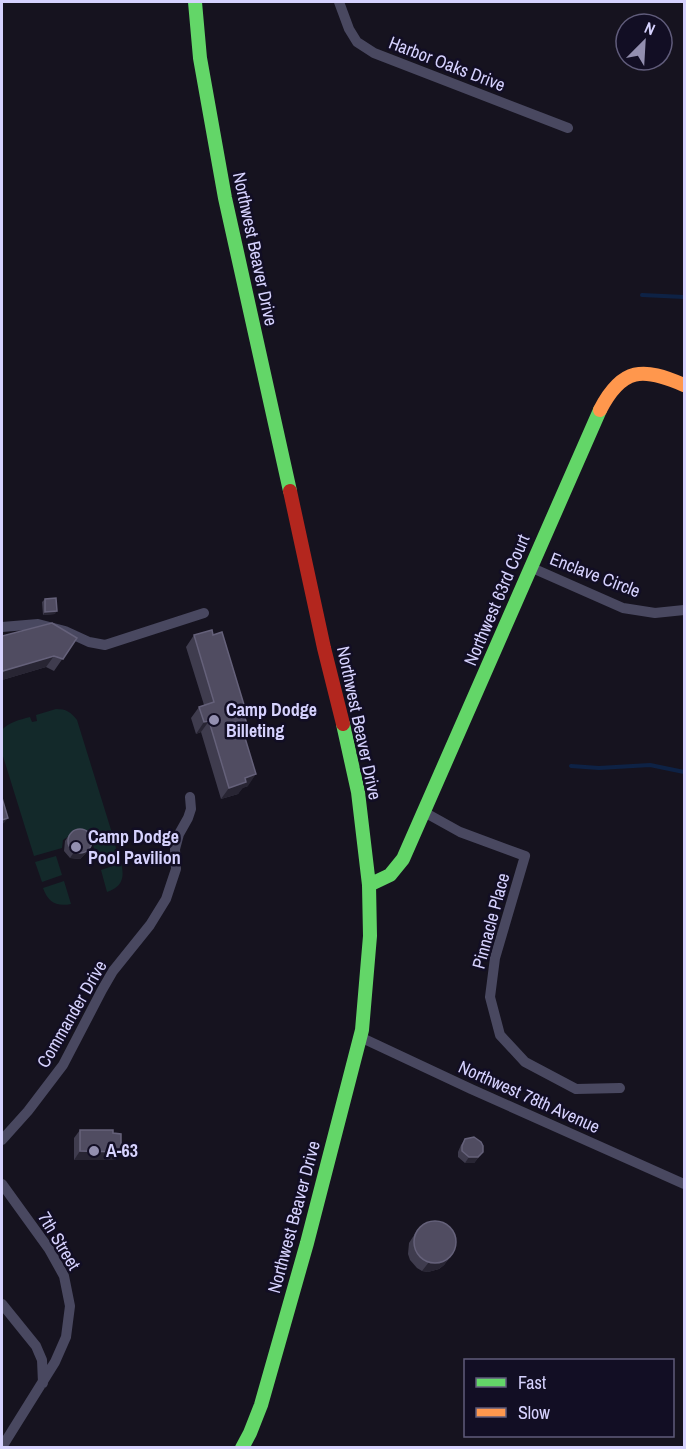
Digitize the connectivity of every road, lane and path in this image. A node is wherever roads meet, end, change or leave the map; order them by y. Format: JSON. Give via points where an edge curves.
{"nodes":[{"id":1,"x":195,"y":2,"type":"edge"},
{"id":2,"x":339,"y":2,"type":"edge"},
{"id":3,"x":568,"y":128,"type":"dead end"},
{"id":4,"x":684,"y":385,"type":"edge"},
{"id":5,"x":530,"y":567,"type":"junction"},
{"id":6,"x":684,"y":610,"type":"edge"},
{"id":7,"x":204,"y":613,"type":"dead end"},
{"id":8,"x":2,"y":627,"type":"edge"},
{"id":9,"x":190,"y":797,"type":"dead end"},
{"id":10,"x":424,"y":812,"type":"junction"},
{"id":11,"x":369,"y":885,"type":"junction"},
{"id":12,"x":360,"y":1037,"type":"junction"},
{"id":13,"x":620,"y":1088,"type":"dead end"},
{"id":14,"x":2,"y":1140,"type":"edge"},
{"id":15,"x":2,"y":1184,"type":"edge"},
{"id":16,"x":684,"y":1184,"type":"edge"},
{"id":17,"x":2,"y":1304,"type":"edge"},
{"id":18,"x":43,"y":1384,"type":"junction"},
{"id":19,"x":2,"y":1447,"type":"edge"},
{"id":20,"x":242,"y":1448,"type":"edge"}],
"edges":[{"from":1,"to":11,"type":"main road","name":"Northwest Beaver Drive","via":[[200,58],[225,198],[358,792]]},
{"from":2,"to":3,"type":"street","name":"Harbor Oaks Drive","via":[[357,42],[374,53]]},
{"from":4,"to":5,"type":"main road","name":"Northwest 63rd Court","via":[[645,372],[632,375],[610,391]]},
{"from":5,"to":6,"type":"street","name":"Enclave Circle","via":[[623,608],[655,613]]},
{"from":5,"to":10,"type":"main road","name":"Northwest 63rd Court"},
{"from":7,"to":8,"type":"street","via":[[105,645],[38,624]]},
{"from":9,"to":14,"type":"street","name":"Commander Drive","via":[[188,818],[175,849],[176,870],[166,899],[113,971],[58,1072]]},
{"from":10,"to":11,"type":"main road","name":"Northwest 63rd Court","via":[[403,859],[390,875]]},
{"from":10,"to":13,"type":"street","name":"Pinnacle Place","via":[[460,832],[525,856],[495,958],[490,997],[500,1035],[525,1062],[576,1089]]},
{"from":11,"to":12,"type":"main road","name":"Northwest Beaver Drive","via":[[370,936]]},
{"from":12,"to":16,"type":"street","name":"Northwest 78th Avenue"},
{"from":12,"to":20,"type":"main road","name":"Northwest Beaver Drive","via":[[261,1405]]},
{"from":15,"to":18,"type":"street","name":"7th Street","via":[[64,1276],[70,1306],[66,1337]]},
{"from":17,"to":18,"type":"street","via":[[36,1346],[42,1360]]},
{"from":18,"to":19,"type":"street","name":"7th Street"}]}
